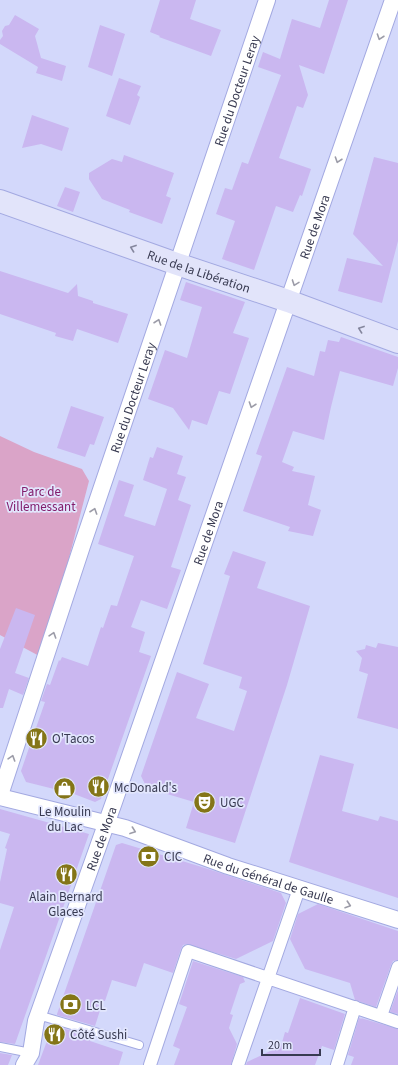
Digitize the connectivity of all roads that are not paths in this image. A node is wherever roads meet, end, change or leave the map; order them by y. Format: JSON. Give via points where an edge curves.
{"nodes":[{"id":1,"x":267,"y":0,"type":"edge"},
{"id":2,"x":393,"y":0,"type":"edge"},
{"id":3,"x":0,"y":201,"type":"edge"},
{"id":4,"x":178,"y":264,"type":"junction"},
{"id":5,"x":288,"y":301,"type":"junction"},
{"id":6,"x":398,"y":342,"type":"edge"},
{"id":7,"x":0,"y":796,"type":"edge"},
{"id":8,"x":107,"y":823,"type":"junction"},
{"id":9,"x":300,"y":889,"type":"junction"},
{"id":10,"x":398,"y":920,"type":"edge"},
{"id":11,"x":398,"y":967,"type":"edge"},
{"id":12,"x":268,"y":978,"type":"junction"},
{"id":13,"x":355,"y":1008,"type":"junction"},
{"id":14,"x":38,"y":1015,"type":"junction"},
{"id":15,"x":381,"y":1016,"type":"junction"},
{"id":16,"x":398,"y":1022,"type":"edge"},
{"id":17,"x":138,"y":1046,"type":"dead end"},
{"id":18,"x":0,"y":1047,"type":"edge"},
{"id":19,"x":28,"y":1059,"type":"edge"},
{"id":20,"x":152,"y":1064,"type":"edge"},
{"id":21,"x":238,"y":1065,"type":"edge"},
{"id":22,"x":337,"y":1065,"type":"edge"}],
"edges":[{"from":1,"to":4,"type":"street","name":"Rue du Docteur Leray"},
{"from":2,"to":5,"type":"street","name":"Rue de Mora","one_way":true},
{"from":4,"to":3,"type":"main road","name":"Rue de la Libération","one_way":true},
{"from":4,"to":5,"type":"main road","name":"Rue de la Libération"},
{"from":7,"to":4,"type":"street","name":"Rue du Docteur Leray","one_way":true},
{"from":6,"to":5,"type":"main road","name":"Rue de la Libération","one_way":true},
{"from":5,"to":8,"type":"street","name":"Rue de Mora","one_way":true},
{"from":7,"to":8,"type":"street","name":"Rue du Général de Gaulle"},
{"from":8,"to":9,"type":"street","name":"Rue du Général de Gaulle","one_way":true},
{"from":8,"to":14,"type":"street","name":"Rue de Mora"},
{"from":9,"to":10,"type":"street","name":"Rue du Général de Gaulle","one_way":true},
{"from":9,"to":12,"type":"street"},
{"from":11,"to":15,"type":"street"},
{"from":12,"to":13,"type":"street"},
{"from":12,"to":20,"type":"street","via":[[188,951]]},
{"from":12,"to":21,"type":"street"},
{"from":13,"to":15,"type":"street"},
{"from":13,"to":22,"type":"street"},
{"from":14,"to":17,"type":"lane"},
{"from":14,"to":19,"type":"street","name":"Rue de Mora"},
{"from":15,"to":16,"type":"street"},
{"from":18,"to":19,"type":"lane"}]}
